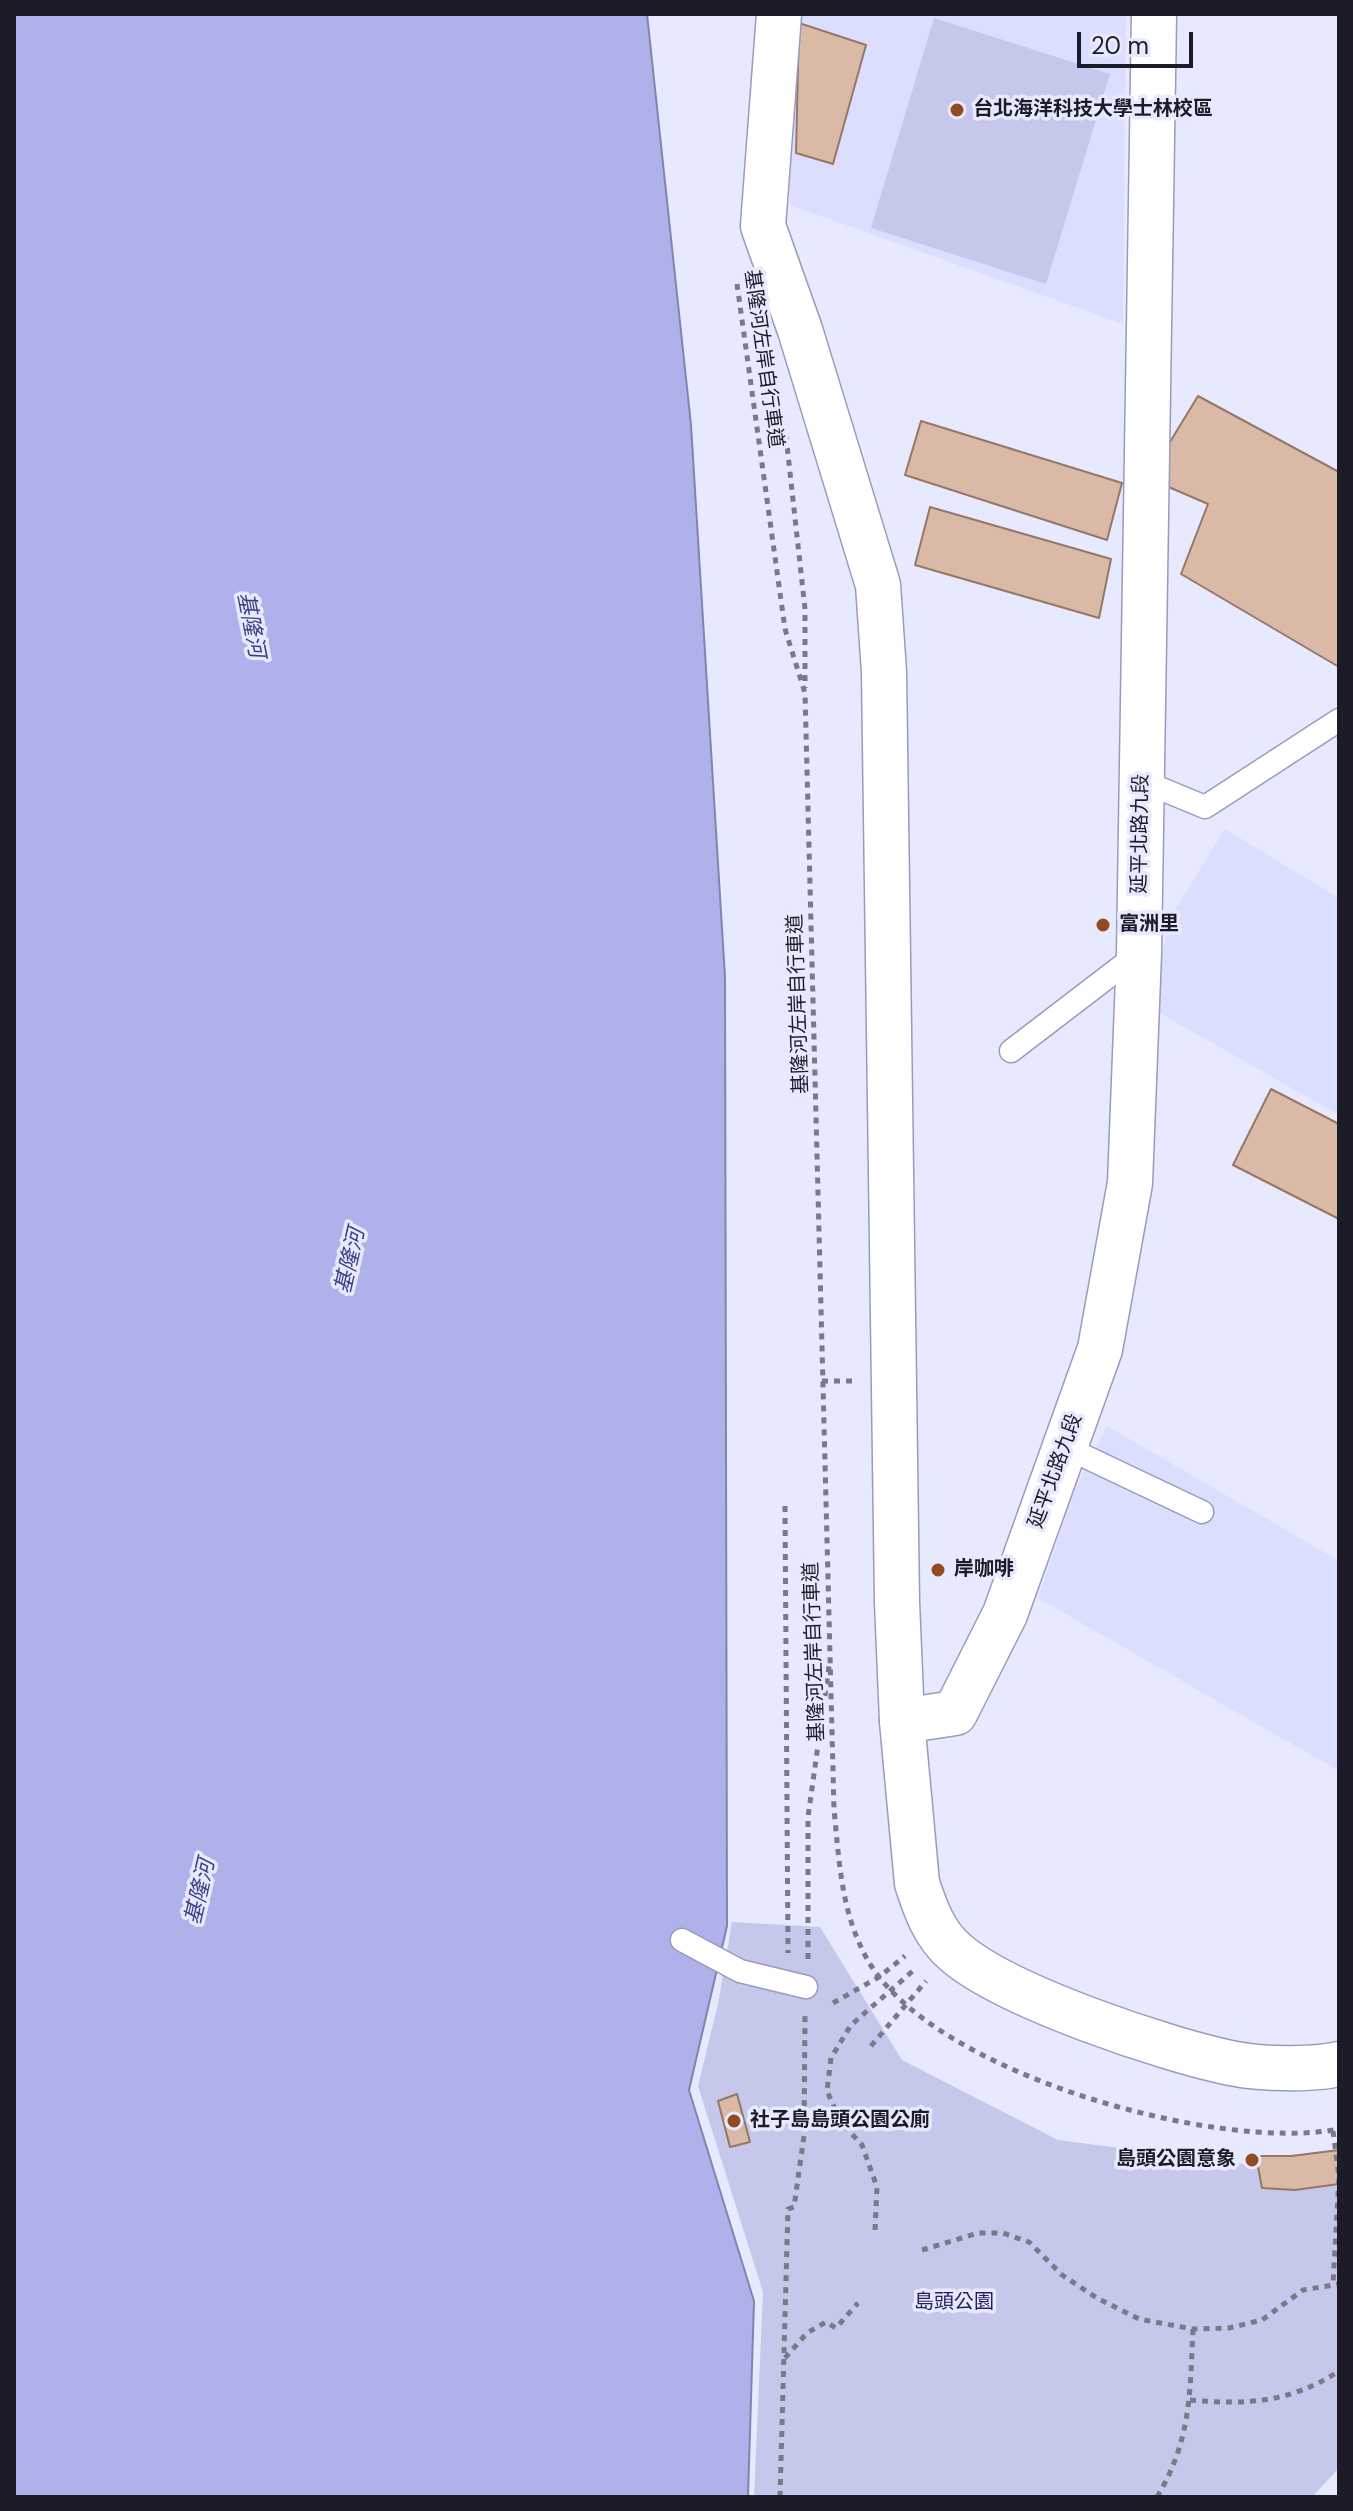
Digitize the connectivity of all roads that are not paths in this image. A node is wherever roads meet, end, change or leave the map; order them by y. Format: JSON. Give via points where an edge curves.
{"nodes":[{"id":1,"x":779,"y":14,"type":"edge"},
{"id":2,"x":1154,"y":14,"type":"edge"},
{"id":3,"x":1339,"y":720,"type":"edge"},
{"id":4,"x":1142,"y":781,"type":"junction"},
{"id":5,"x":1139,"y":953,"type":"junction"},
{"id":6,"x":1011,"y":1051,"type":"dead end"},
{"id":7,"x":1065,"y":1447,"type":"junction"},
{"id":8,"x":1202,"y":1512,"type":"dead end"},
{"id":9,"x":902,"y":1721,"type":"junction"},
{"id":10,"x":682,"y":1940,"type":"dead end"},
{"id":11,"x":806,"y":1987,"type":"road end"},
{"id":12,"x":1339,"y":2064,"type":"edge"}],
"edges":[{"from":1,"to":9,"type":"street","via":[[763,226],[878,585]]},
{"from":2,"to":4,"type":"street","name":"延平北路九段"},
{"from":3,"to":4,"type":"lane","via":[[1205,807]]},
{"from":4,"to":5,"type":"street","name":"延平北路九段"},
{"from":5,"to":6,"type":"lane"},
{"from":5,"to":7,"type":"street","name":"延平北路九段","via":[[1130,1183],[1100,1349]]},
{"from":7,"to":8,"type":"lane"},
{"from":7,"to":9,"type":"street","name":"延平北路九段","via":[[1005,1614],[955,1713]]},
{"from":9,"to":12,"type":"street","via":[[917,1883],[937,1931],[954,1952],[996,1978],[1106,2026],[1223,2061]]},
{"from":10,"to":11,"type":"lane","via":[[740,1971]]}]}
